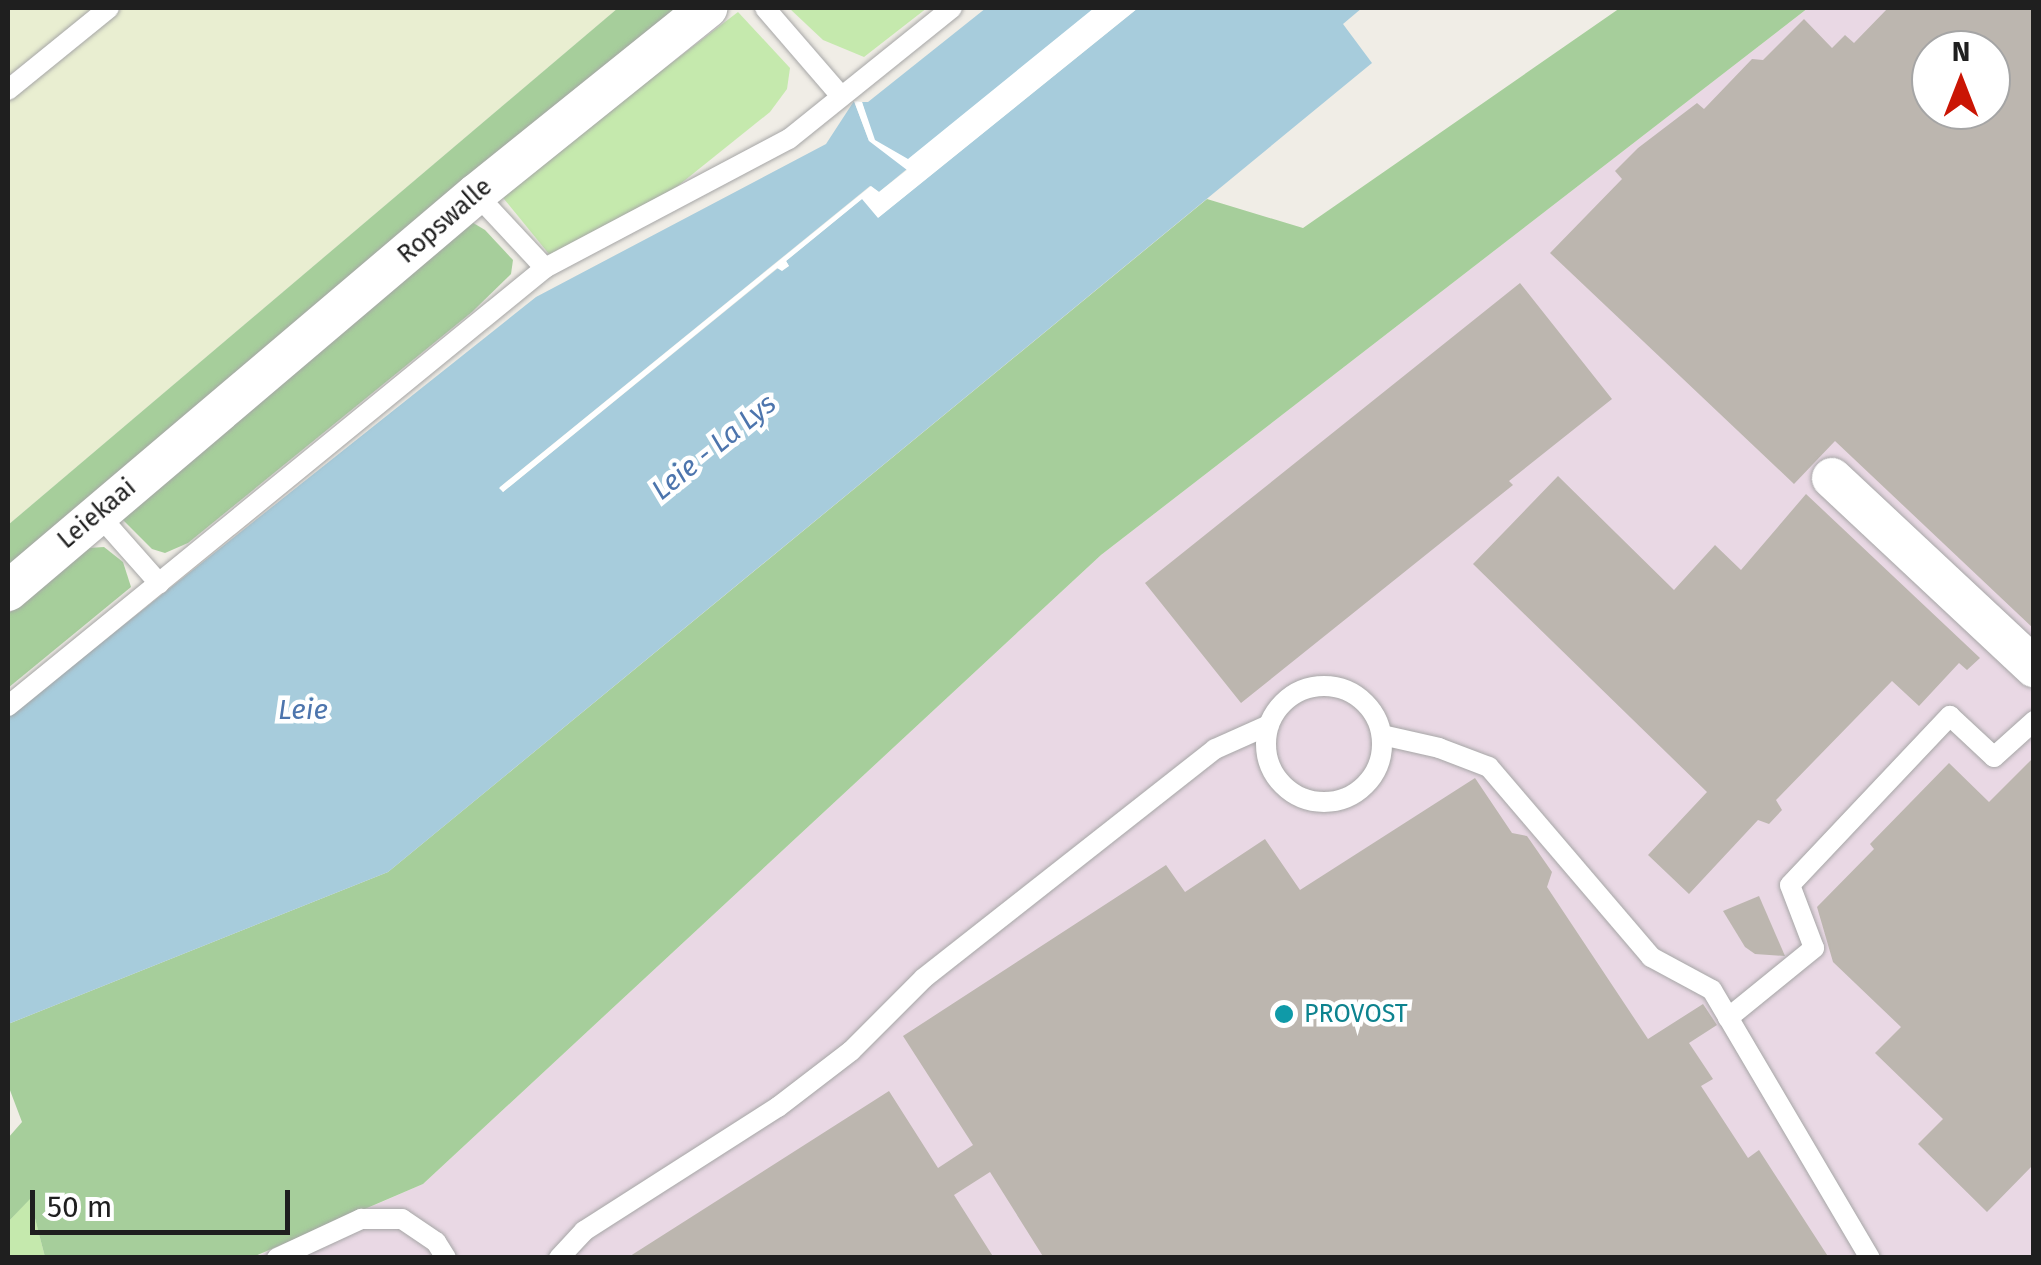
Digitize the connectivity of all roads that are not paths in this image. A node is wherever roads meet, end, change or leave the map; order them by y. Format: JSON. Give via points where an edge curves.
{"nodes":[{"id":1,"x":109,"y":8,"type":"edge"},
{"id":2,"x":707,"y":8,"type":"edge"},
{"id":3,"x":765,"y":8,"type":"edge"},
{"id":4,"x":952,"y":8,"type":"edge"},
{"id":5,"x":8,"y":90,"type":"edge"},
{"id":6,"x":840,"y":95,"type":"junction"},
{"id":7,"x":476,"y":194,"type":"junction"},
{"id":8,"x":546,"y":268,"type":"junction"},
{"id":9,"x":188,"y":438,"type":"joint"},
{"id":10,"x":1832,"y":478,"type":"dead end"},
{"id":11,"x":98,"y":513,"type":"junction"},
{"id":12,"x":159,"y":583,"type":"junction"},
{"id":13,"x":8,"y":592,"type":"edge"},
{"id":14,"x":2034,"y":667,"type":"edge"},
{"id":15,"x":8,"y":706,"type":"edge"},
{"id":16,"x":2034,"y":720,"type":"edge"},
{"id":17,"x":1269,"y":725,"type":"junction"},
{"id":18,"x":1382,"y":735,"type":"junction"},
{"id":19,"x":1728,"y":1018,"type":"junction"},
{"id":20,"x":278,"y":1258,"type":"edge"},
{"id":21,"x":446,"y":1258,"type":"edge"},
{"id":22,"x":559,"y":1258,"type":"edge"},
{"id":23,"x":1870,"y":1258,"type":"edge"}],
"edges":[{"from":1,"to":5,"type":"lane"},
{"from":2,"to":7,"type":"street","name":"Ropswalle"},
{"from":3,"to":6,"type":"lane"},
{"from":4,"to":6,"type":"lane"},
{"from":6,"to":8,"type":"lane","via":[[789,139]]},
{"from":7,"to":8,"type":"lane"},
{"from":7,"to":9,"type":"street","name":"Ropswalle"},
{"from":8,"to":12,"type":"lane"},
{"from":9,"to":11,"type":"street","name":"Leiekaai"},
{"from":10,"to":14,"type":"street"},
{"from":11,"to":12,"type":"lane"},
{"from":11,"to":13,"type":"street","name":"Leiekaai"},
{"from":12,"to":15,"type":"lane"},
{"from":16,"to":19,"type":"lane","via":[[1994,758],[1950,716],[1790,885],[1814,948]]},
{"from":17,"to":18,"type":"lane","via":[[1292,695],[1329,686],[1364,701]]},
{"from":17,"to":18,"type":"lane","via":[[1265,744],[1278,780],[1292,793],[1329,802],[1363,787],[1375,772]]},
{"from":17,"to":22,"type":"lane","via":[[1214,749],[924,978],[836,1062],[778,1107],[584,1231]]},
{"from":18,"to":19,"type":"lane","via":[[1489,767],[1651,956],[1712,990]]},
{"from":19,"to":23,"type":"lane"},
{"from":20,"to":21,"type":"lane","via":[[362,1218],[402,1218],[436,1242]]}]}
